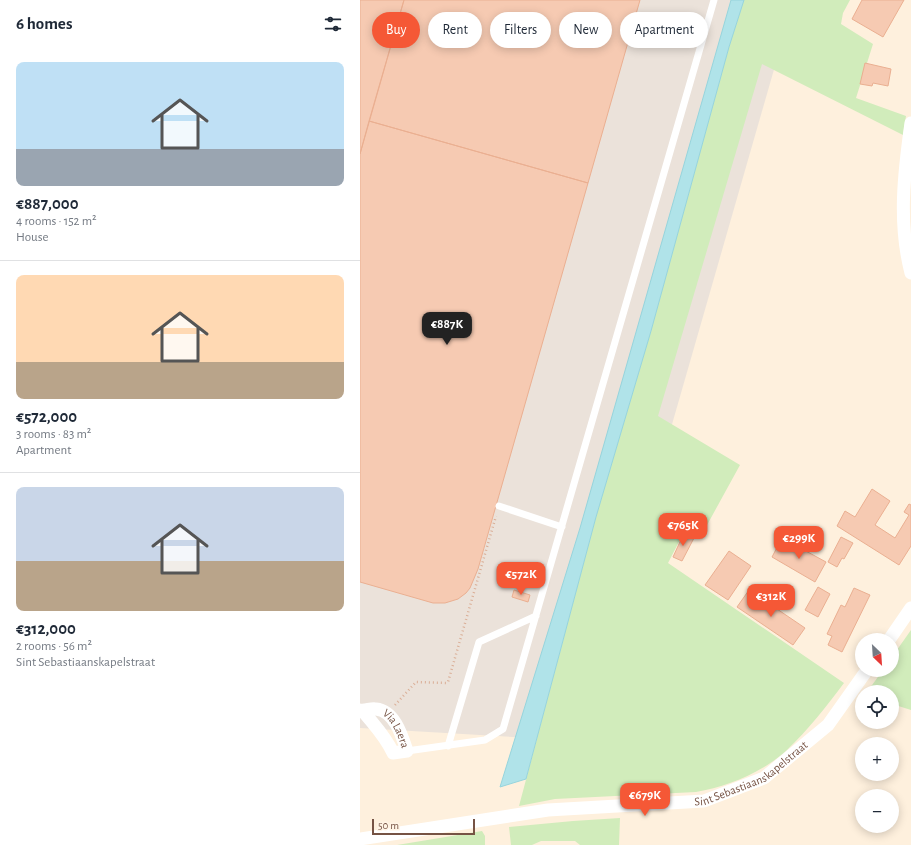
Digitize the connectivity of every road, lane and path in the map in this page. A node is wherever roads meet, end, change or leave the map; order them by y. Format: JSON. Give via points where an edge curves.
{"nodes":[{"id":1,"x":714,"y":0,"type":"edge"},
{"id":2,"x":911,"y":123,"type":"edge"},
{"id":3,"x":911,"y":273,"type":"edge"},
{"id":4,"x":499,"y":506,"type":"joint"},
{"id":5,"x":562,"y":527,"type":"junction"},
{"id":6,"x":911,"y":608,"type":"edge"},
{"id":7,"x":536,"y":616,"type":"junction"},
{"id":8,"x":893,"y":633,"type":"edge"},
{"id":9,"x":862,"y":677,"type":"edge"},
{"id":10,"x":361,"y":710,"type":"edge"},
{"id":11,"x":387,"y":713,"type":"junction"},
{"id":12,"x":448,"y":746,"type":"junction"},
{"id":13,"x":407,"y":751,"type":"junction"},
{"id":14,"x":360,"y":839,"type":"edge"}],
"edges":[{"from":1,"to":5,"type":"lane"},
{"from":2,"to":3,"type":"street","via":[[904,167],[903,219]]},
{"from":4,"to":5,"type":"lane"},
{"from":4,"to":11,"type":"path","via":[[448,682],[416,682]]},
{"from":5,"to":7,"type":"lane"},
{"from":6,"to":8,"type":"street"},
{"from":7,"to":12,"type":"lane","via":[[479,642]]},
{"from":7,"to":12,"type":"lane","via":[[503,729],[485,740]]},
{"from":9,"to":14,"type":"street","name":"Sint Sebastiaanskapelstraat","via":[[828,725],[764,778],[704,801],[548,810]]},
{"from":10,"to":11,"type":"street","name":"Via Laera","via":[[376,709]]},
{"from":10,"to":13,"type":"street","name":"Via Laera","via":[[383,734],[393,753]]},
{"from":11,"to":13,"type":"street","name":"Via Laera","via":[[396,723]]},
{"from":12,"to":13,"type":"lane"}]}
